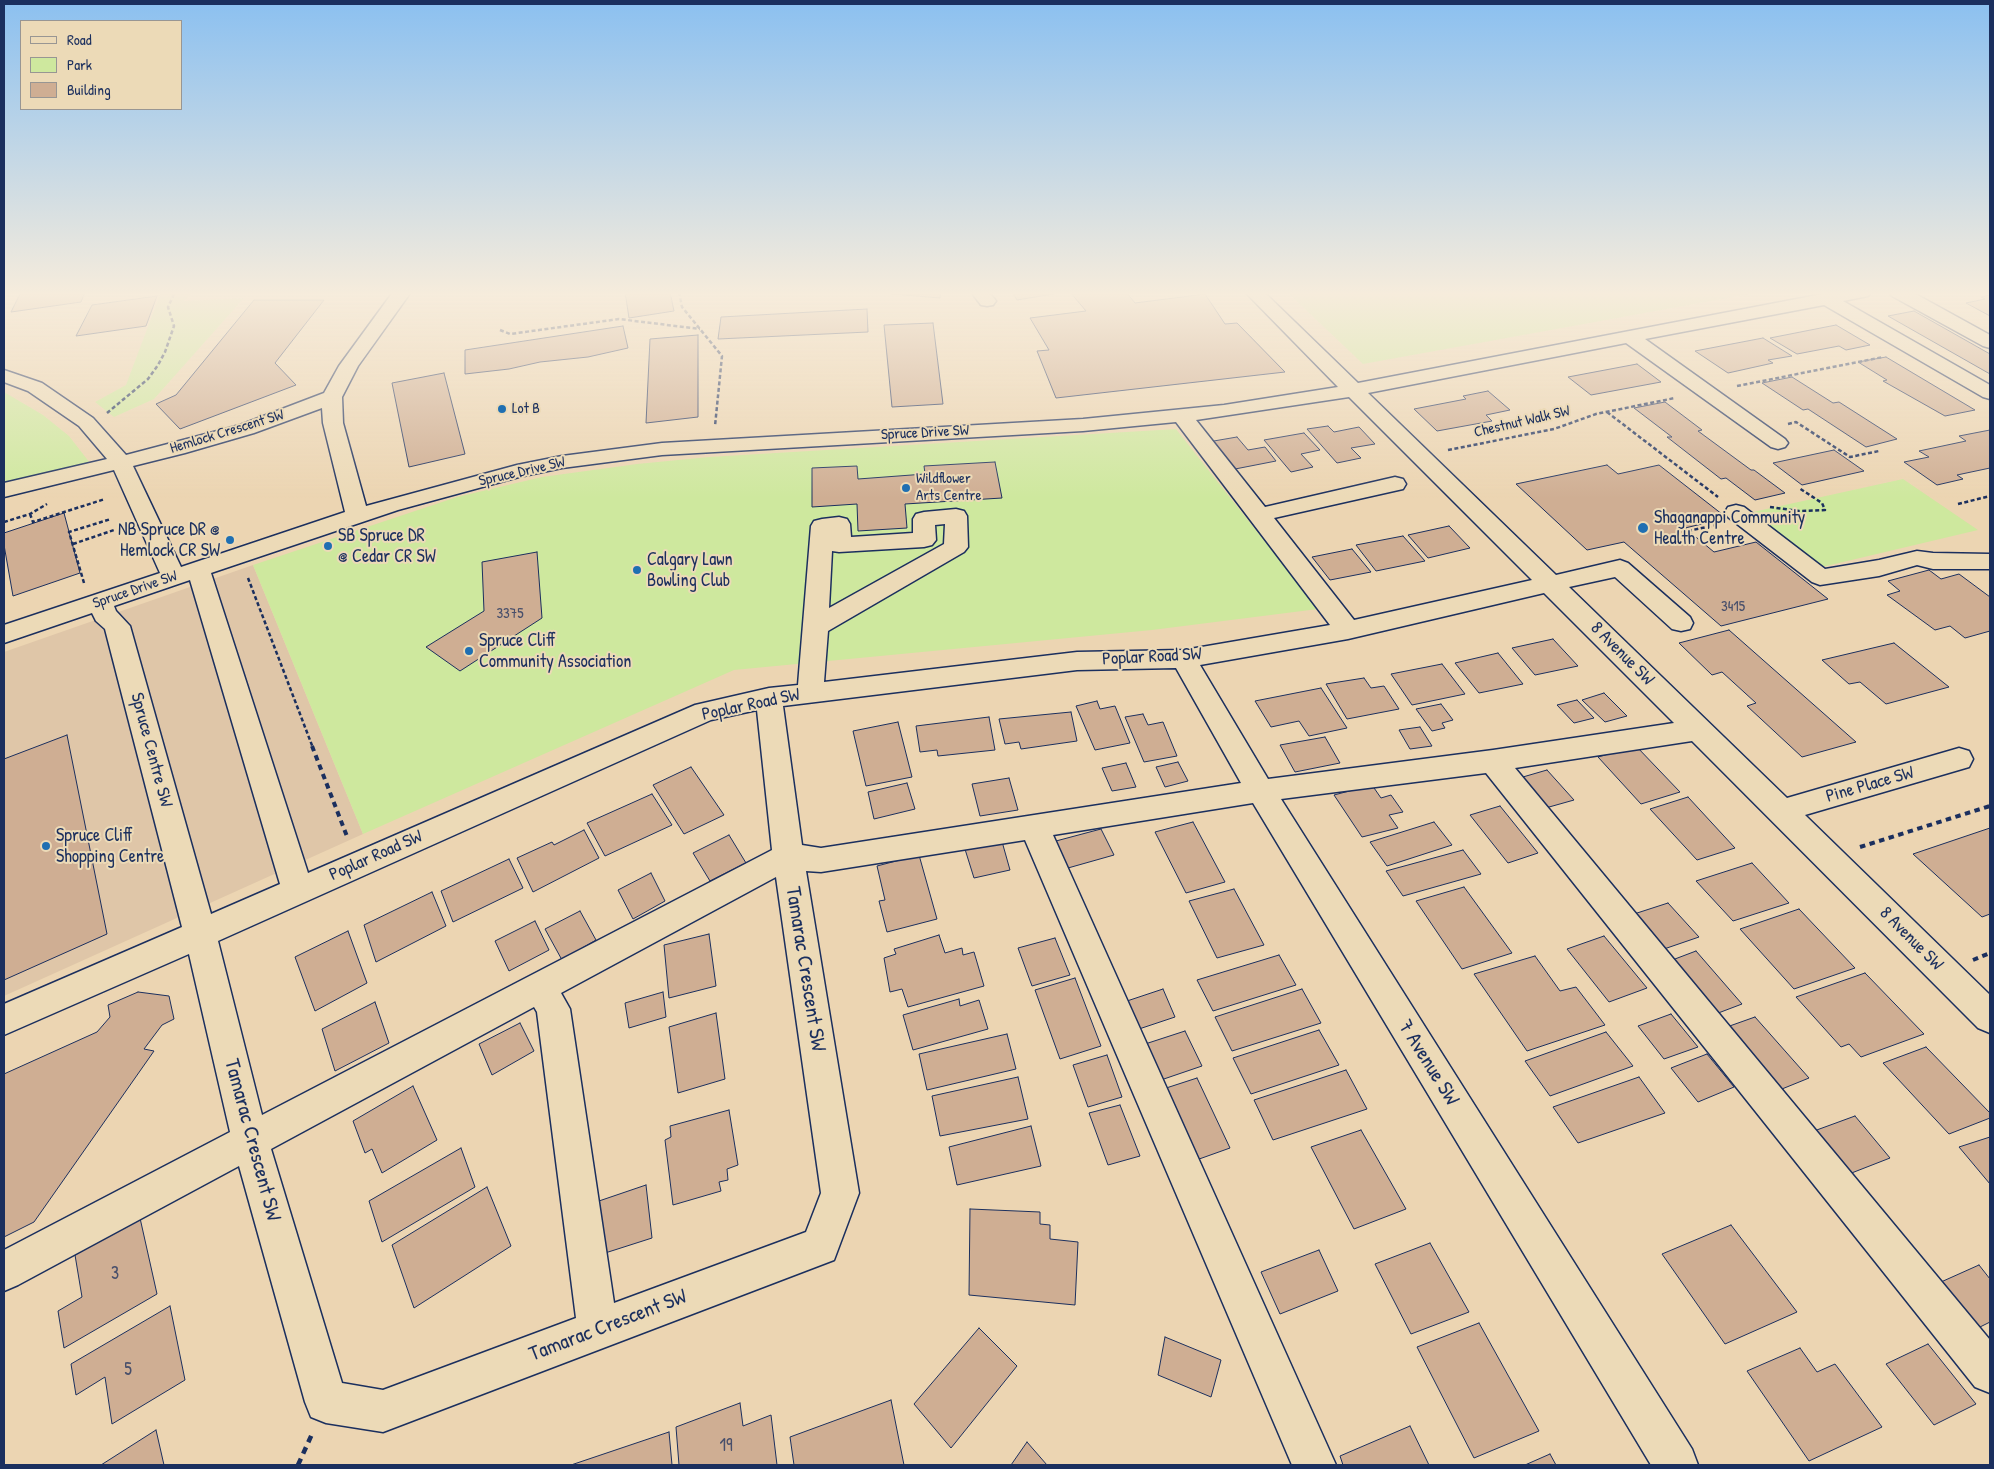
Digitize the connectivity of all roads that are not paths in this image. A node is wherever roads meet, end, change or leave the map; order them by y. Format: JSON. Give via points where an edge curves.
{"nodes":[{"id":1,"x":353,"y":361,"type":"edge"},
{"id":2,"x":1324,"y":361,"type":"edge"},
{"id":3,"x":1510,"y":361,"type":"edge"},
{"id":4,"x":1661,"y":361,"type":"edge"},
{"id":5,"x":1934,"y":361,"type":"edge"},
{"id":6,"x":4,"y":376,"type":"edge"},
{"id":7,"x":1354,"y":390,"type":"junction"},
{"id":8,"x":1990,"y":393,"type":"edge"},
{"id":9,"x":332,"y":397,"type":"junction"},
{"id":10,"x":1183,"y":417,"type":"junction"},
{"id":11,"x":1778,"y":443,"type":"dead end"},
{"id":12,"x":121,"y":462,"type":"junction"},
{"id":13,"x":1395,"y":484,"type":"dead end"},
{"id":14,"x":4,"y":490,"type":"edge"},
{"id":15,"x":357,"y":515,"type":"junction"},
{"id":16,"x":1259,"y":515,"type":"junction"},
{"id":17,"x":1729,"y":518,"type":"road end"},
{"id":18,"x":1990,"y":562,"type":"edge"},
{"id":19,"x":186,"y":572,"type":"junction"},
{"id":20,"x":1552,"y":585,"type":"junction"},
{"id":21,"x":93,"y":595,"type":"junction"},
{"id":22,"x":1681,"y":623,"type":"dead end"},
{"id":23,"x":816,"y":627,"type":"junction"},
{"id":24,"x":1348,"y":630,"type":"junction"},
{"id":25,"x":4,"y":634,"type":"edge"},
{"id":26,"x":1184,"y":659,"type":"junction"},
{"id":27,"x":810,"y":694,"type":"junction"},
{"id":28,"x":769,"y":698,"type":"junction"},
{"id":29,"x":1699,"y":730,"type":"junction"},
{"id":30,"x":1960,"y":759,"type":"dead end"},
{"id":31,"x":1493,"y":761,"type":"junction"},
{"id":32,"x":1260,"y":791,"type":"junction"},
{"id":33,"x":1781,"y":811,"type":"junction"},
{"id":34,"x":1034,"y":826,"type":"junction"},
{"id":35,"x":788,"y":856,"type":"junction"},
{"id":36,"x":298,"y":891,"type":"junction"},
{"id":37,"x":200,"y":933,"type":"junction"},
{"id":38,"x":540,"y":988,"type":"junction"},
{"id":39,"x":1990,"y":1017,"type":"edge"},
{"id":40,"x":4,"y":1020,"type":"edge"},
{"id":41,"x":250,"y":1141,"type":"junction"},
{"id":42,"x":4,"y":1271,"type":"edge"},
{"id":43,"x":598,"y":1330,"type":"junction"},
{"id":44,"x":1990,"y":1372,"type":"edge"},
{"id":45,"x":1314,"y":1465,"type":"edge"},
{"id":46,"x":1676,"y":1465,"type":"edge"}],
"edges":[{"from":1,"to":9,"type":"street"},
{"from":2,"to":7,"type":"street","name":"8 Avenue SW"},
{"from":3,"to":7,"type":"street","name":"Spruce Drive SW"},
{"from":4,"to":11,"type":"street"},
{"from":5,"to":8,"type":"street"},
{"from":6,"to":12,"type":"street","via":[[35,387],[86,422]]},
{"from":7,"to":10,"type":"street","name":"Spruce Drive SW"},
{"from":7,"to":20,"type":"street","name":"8 Avenue SW"},
{"from":9,"to":12,"type":"street","name":"Hemlock Crescent SW","via":[[247,428]]},
{"from":9,"to":15,"type":"street","via":[[334,423]]},
{"from":10,"to":15,"type":"street","name":"Spruce Drive SW","via":[[745,443],[600,456],[517,471]]},
{"from":10,"to":16,"type":"street"},
{"from":12,"to":14,"type":"street","name":"Hemlock Crescent SW"},
{"from":12,"to":19,"type":"street"},
{"from":13,"to":16,"type":"street"},
{"from":15,"to":19,"type":"street","name":"Spruce Drive SW"},
{"from":16,"to":24,"type":"street"},
{"from":17,"to":18,"type":"street","via":[[1820,577],[1879,568],[1917,558]]},
{"from":19,"to":21,"type":"street","name":"Spruce Drive SW"},
{"from":19,"to":36,"type":"street"},
{"from":20,"to":22,"type":"street","name":"Poplar Road SW","via":[[1620,568]]},
{"from":20,"to":24,"type":"street","name":"Poplar Road SW"},
{"from":20,"to":29,"type":"street","name":"8 Avenue SW"},
{"from":21,"to":25,"type":"street","name":"Spruce Drive SW"},
{"from":21,"to":37,"type":"street","name":"Spruce Centre SW","via":[[104,615],[117,626]]},
{"from":23,"to":23,"type":"street","via":[[956,547],[956,516],[924,519],[924,540],[839,545],[839,524],[822,526]]},
{"from":23,"to":27,"type":"street"},
{"from":24,"to":26,"type":"street","name":"Poplar Road SW"},
{"from":26,"to":27,"type":"street","name":"Poplar Road SW","via":[[1077,661]]},
{"from":26,"to":32,"type":"street","name":"7 Avenue SW"},
{"from":27,"to":28,"type":"street","name":"Poplar Road SW"},
{"from":28,"to":35,"type":"street","name":"Tamarac Crescent SW"},
{"from":28,"to":36,"type":"street","name":"Poplar Road SW","via":[[705,712]]},
{"from":29,"to":31,"type":"street"},
{"from":29,"to":33,"type":"street","name":"8 Avenue SW"},
{"from":30,"to":33,"type":"street","name":"Pine Place SW"},
{"from":31,"to":32,"type":"street"},
{"from":31,"to":44,"type":"street"},
{"from":32,"to":34,"type":"street"},
{"from":32,"to":46,"type":"street","name":"7 Avenue SW"},
{"from":33,"to":39,"type":"street","name":"8 Avenue SW"},
{"from":34,"to":35,"type":"street","via":[[822,860]]},
{"from":34,"to":45,"type":"street"},
{"from":35,"to":38,"type":"street"},
{"from":35,"to":43,"type":"street","name":"Tamarac Crescent SW","via":[[840,1193],[820,1246]]},
{"from":36,"to":37,"type":"street","name":"Poplar Road SW"},
{"from":37,"to":40,"type":"street","name":"Poplar Road SW"},
{"from":37,"to":41,"type":"street","name":"Tamarac Crescent SW"},
{"from":38,"to":41,"type":"street"},
{"from":38,"to":43,"type":"street","via":[[553,1009]]},
{"from":41,"to":42,"type":"street"},
{"from":41,"to":43,"type":"street","name":"Tamarac Crescent SW","via":[[326,1402],[383,1411]]}]}
